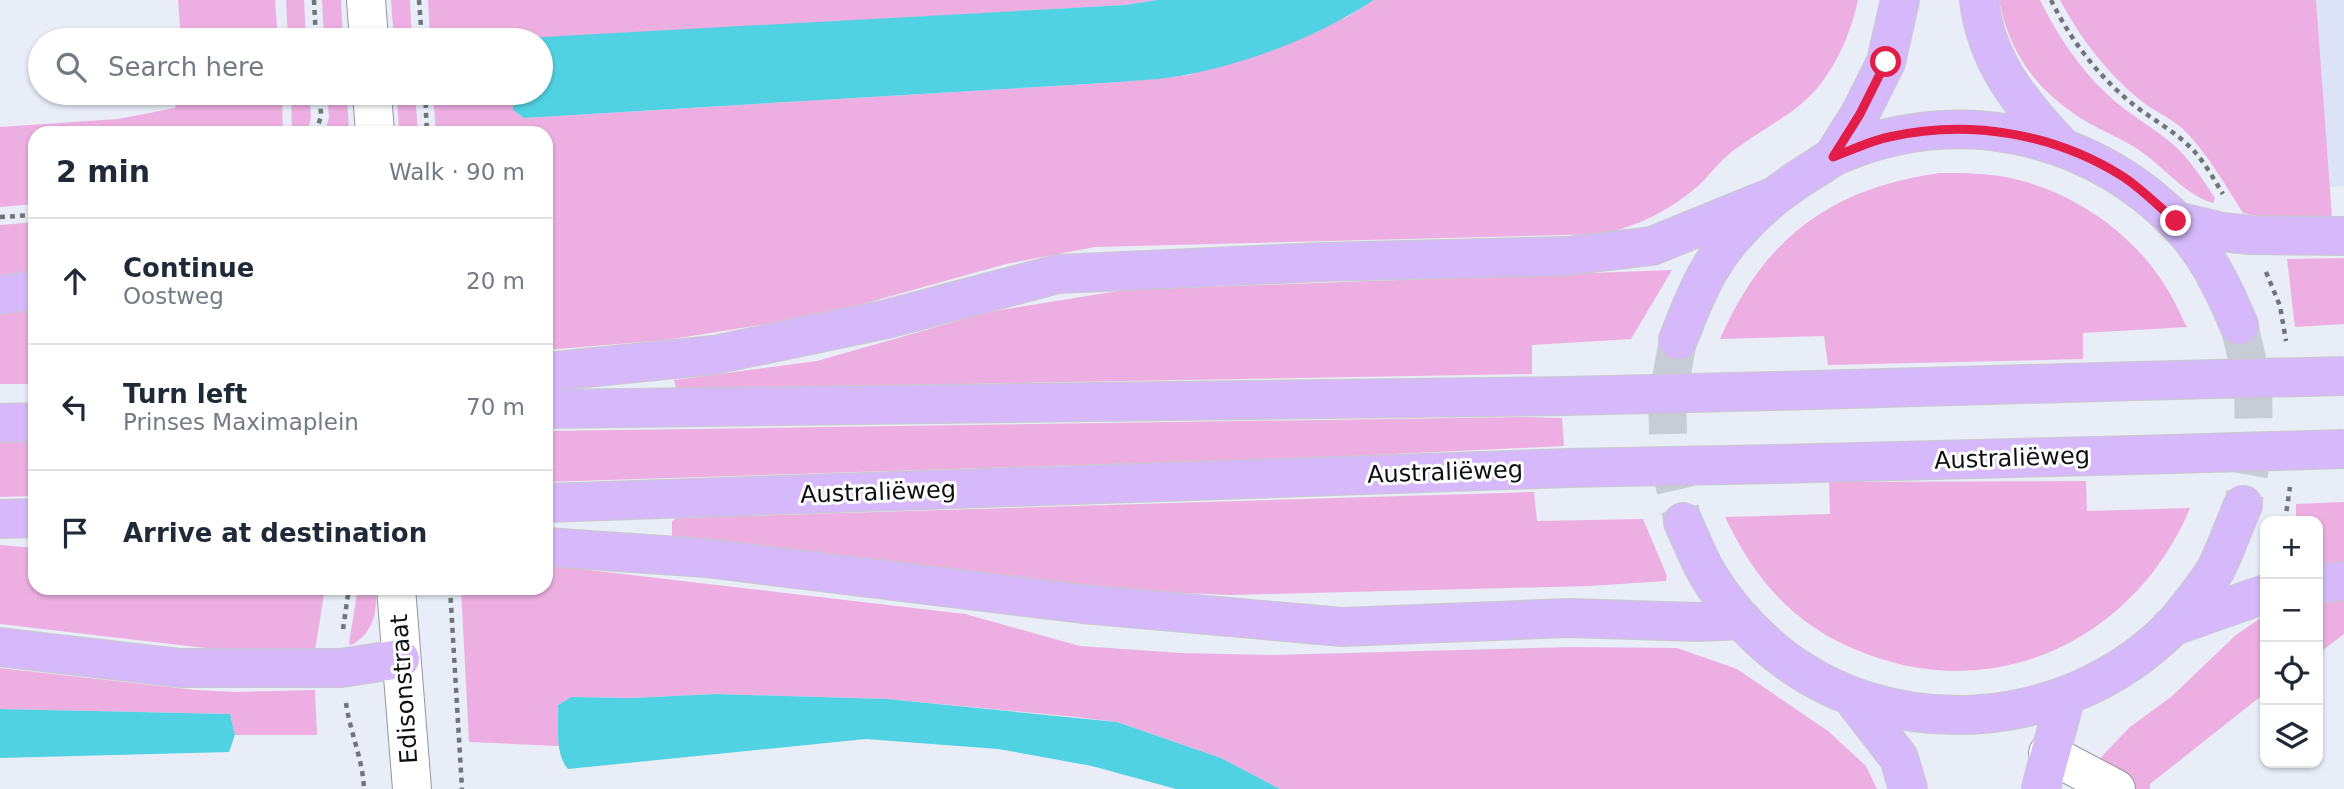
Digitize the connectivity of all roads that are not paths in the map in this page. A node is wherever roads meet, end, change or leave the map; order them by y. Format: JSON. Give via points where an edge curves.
{"nodes":[{"id":1,"x":366,"y":0,"type":"edge"},
{"id":2,"x":1900,"y":0,"type":"edge"},
{"id":3,"x":1979,"y":0,"type":"edge"},
{"id":4,"x":368,"y":28,"type":"edge"},
{"id":5,"x":373,"y":105,"type":"edge"},
{"id":6,"x":374,"y":126,"type":"edge"},
{"id":7,"x":2061,"y":146,"type":"junction"},
{"id":8,"x":1833,"y":157,"type":"junction"},
{"id":9,"x":1770,"y":198,"type":"junction"},
{"id":10,"x":2176,"y":221,"type":"junction"},
{"id":11,"x":2344,"y":236,"type":"edge"},
{"id":12,"x":28,"y":291,"type":"edge"},
{"id":13,"x":0,"y":295,"type":"edge"},
{"id":14,"x":2239,"y":324,"type":"tunnel mouth"},
{"id":15,"x":1678,"y":340,"type":"tunnel mouth"},
{"id":16,"x":553,"y":371,"type":"edge"},
{"id":17,"x":2344,"y":376,"type":"edge"},
{"id":18,"x":553,"y":409,"type":"edge"},
{"id":19,"x":28,"y":422,"type":"edge"},
{"id":20,"x":0,"y":423,"type":"edge"},
{"id":21,"x":2344,"y":449,"type":"edge"},
{"id":22,"x":553,"y":503,"type":"edge"},
{"id":23,"x":2243,"y":505,"type":"tunnel mouth"},
{"id":24,"x":28,"y":518,"type":"edge"},
{"id":25,"x":0,"y":519,"type":"edge"},
{"id":26,"x":1683,"y":522,"type":"tunnel mouth"},
{"id":27,"x":553,"y":547,"type":"edge"},
{"id":28,"x":2344,"y":581,"type":"edge"},
{"id":29,"x":2323,"y":583,"type":"edge"},
{"id":30,"x":396,"y":595,"type":"edge"},
{"id":31,"x":2260,"y":596,"type":"edge"},
{"id":32,"x":1742,"y":620,"type":"junction"},
{"id":33,"x":2171,"y":627,"type":"junction"},
{"id":34,"x":0,"y":647,"type":"edge"},
{"id":35,"x":400,"y":659,"type":"junction"},
{"id":36,"x":1851,"y":696,"type":"junction"},
{"id":37,"x":2065,"y":698,"type":"junction"},
{"id":38,"x":2045,"y":771,"type":"edge"},
{"id":39,"x":412,"y":789,"type":"edge"},
{"id":40,"x":1908,"y":789,"type":"edge"},
{"id":41,"x":2116,"y":789,"type":"edge"}],
"edges":[{"from":1,"to":4,"type":"street"},
{"from":2,"to":8,"type":"main road","via":[[1886,62]]},
{"from":3,"to":7,"type":"main road","via":[[1981,17],[2009,86]]},
{"from":5,"to":6,"type":"street"},
{"from":7,"to":8,"type":"main road","via":[[2004,131],[1946,129],[1888,137]]},
{"from":7,"to":10,"type":"main road","via":[[2123,177]]},
{"from":8,"to":9,"type":"main road"},
{"from":9,"to":15,"type":"main road","via":[[1730,240],[1699,287]]},
{"from":9,"to":16,"type":"main road","via":[[1652,246],[1567,256],[1058,274],[887,319],[714,355]]},
{"from":10,"to":11,"type":"main road","via":[[2250,235]]},
{"from":10,"to":14,"type":"main road","via":[[2202,253]]},
{"from":12,"to":13,"type":"main road"},
{"from":17,"to":18,"type":"main road","bridge":true,"via":[[1566,396]]},
{"from":19,"to":20,"type":"main road"},
{"from":21,"to":22,"type":"main road","name":"Australiëweg","bridge":true,"via":[[1568,468]]},
{"from":23,"to":33,"type":"main road","via":[[2215,571]]},
{"from":24,"to":25,"type":"main road"},
{"from":26,"to":32,"type":"main road","via":[[1708,574]]},
{"from":27,"to":32,"type":"main road","via":[[706,558],[1083,604],[1342,627],[1569,618]]},
{"from":28,"to":29,"type":"main road"},
{"from":30,"to":35,"type":"street","name":"Edisonstraat"},
{"from":31,"to":33,"type":"main road"},
{"from":32,"to":36,"type":"main road","via":[[1774,651]]},
{"from":33,"to":37,"type":"main road","via":[[2122,668]]},
{"from":34,"to":35,"type":"main road","via":[[180,668],[341,668]]},
{"from":35,"to":39,"type":"street","name":"Edisonstraat"},
{"from":36,"to":37,"type":"main road","via":[[1921,714],[1994,715]]},
{"from":36,"to":40,"type":"main road","via":[[1899,758]]},
{"from":37,"to":38,"type":"main road"},
{"from":38,"to":41,"type":"street"}]}
